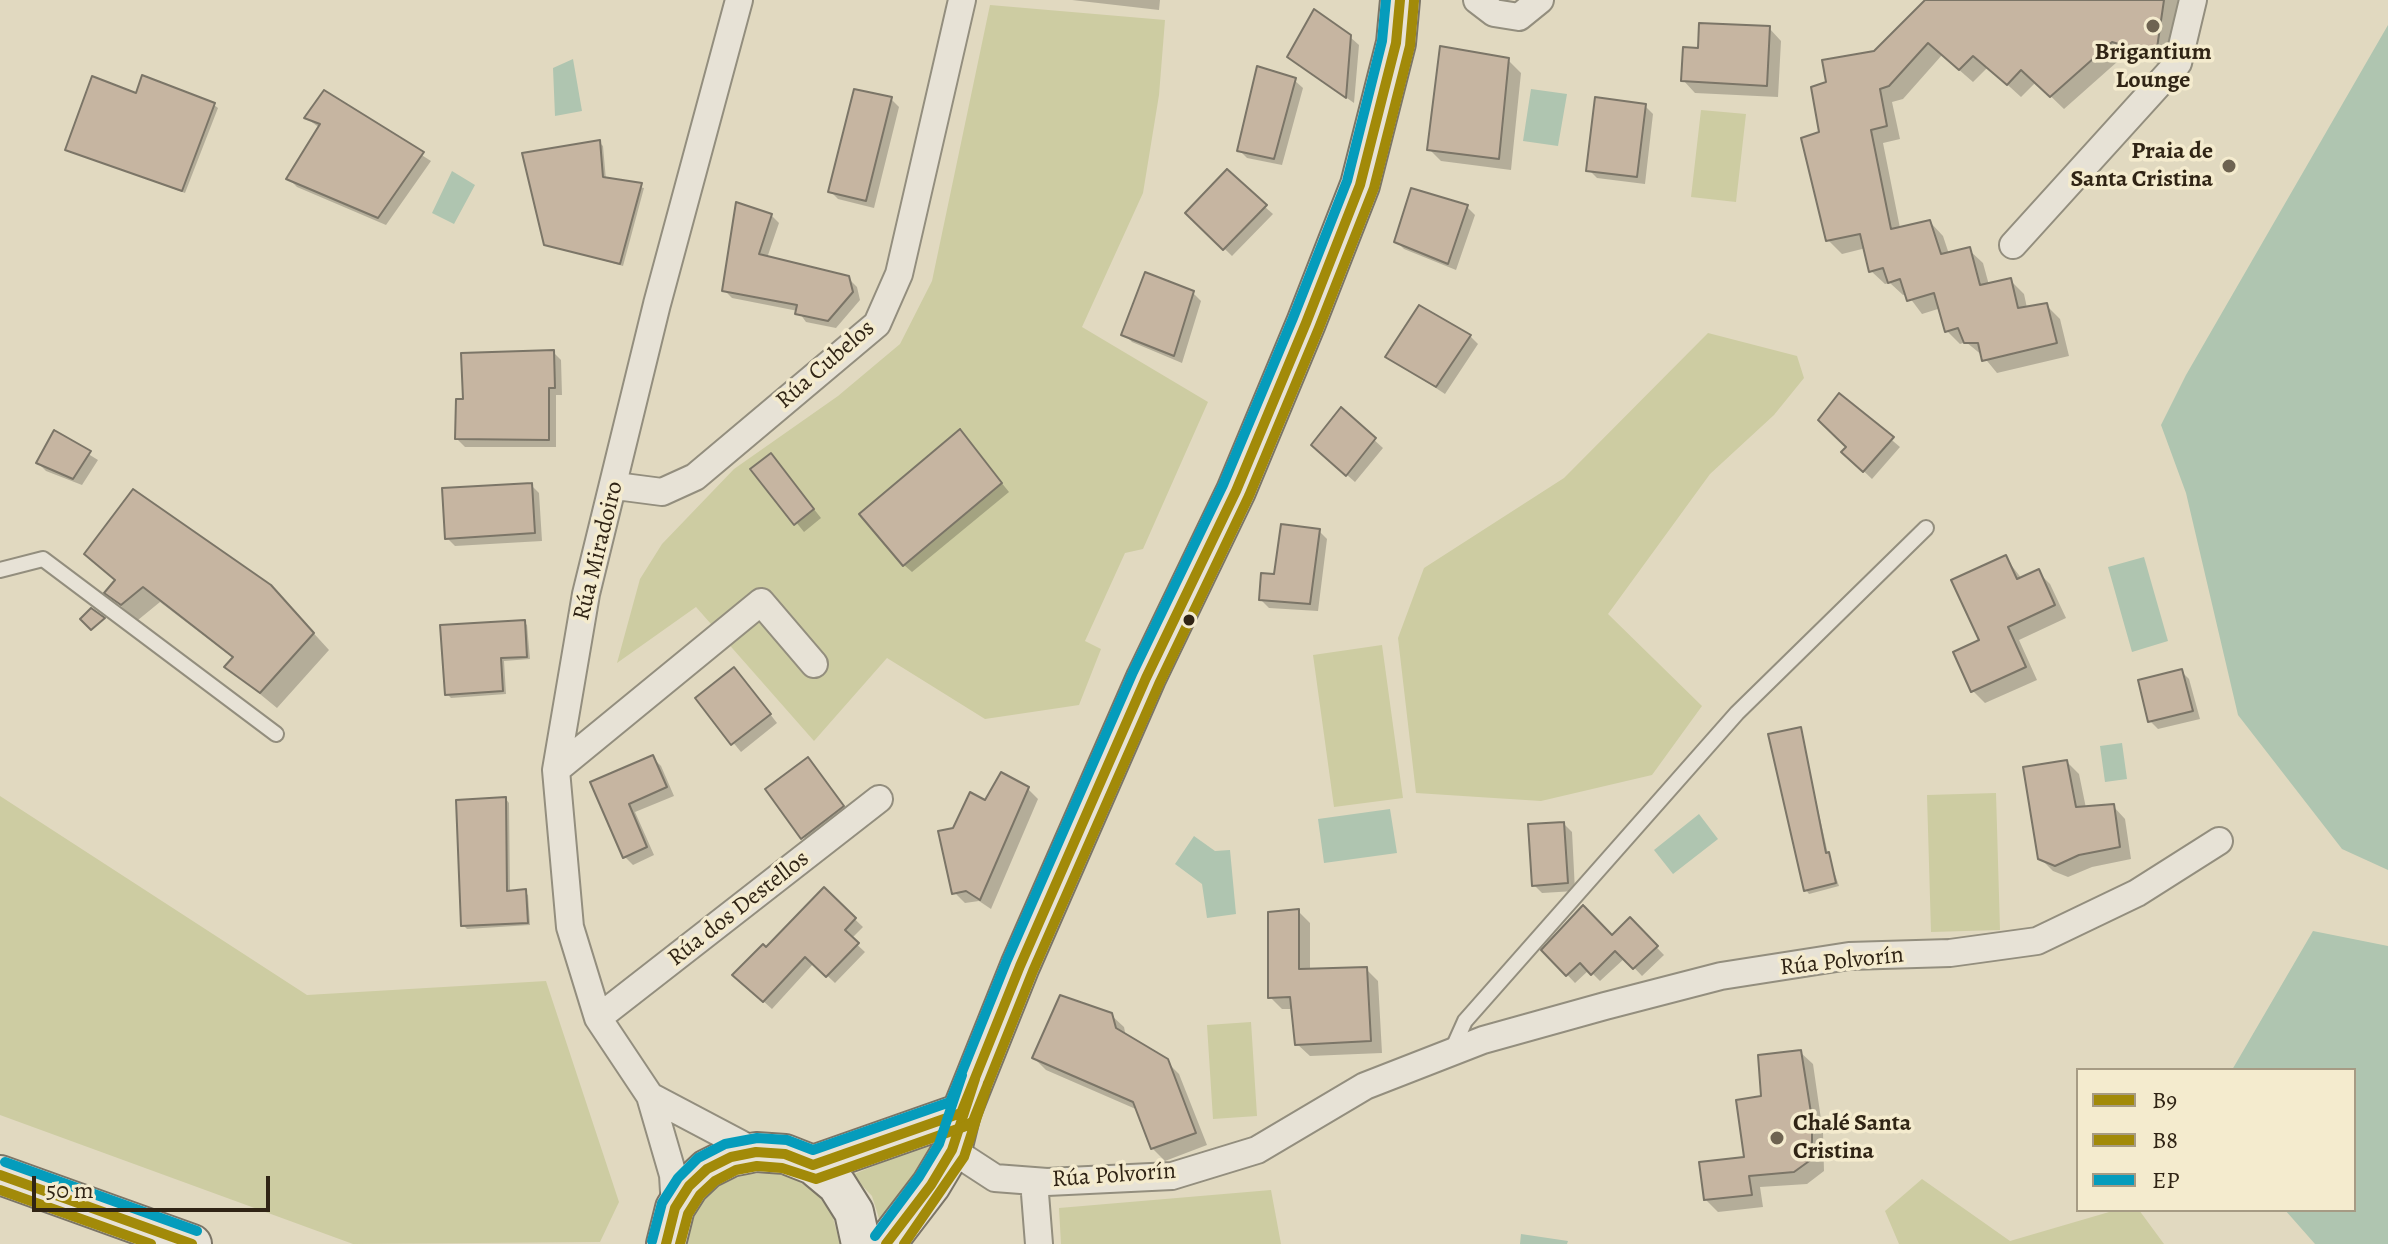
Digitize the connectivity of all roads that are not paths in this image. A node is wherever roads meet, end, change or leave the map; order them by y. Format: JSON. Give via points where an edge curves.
{"nodes":[{"id":1,"x":739,"y":0,"type":"edge"},
{"id":2,"x":962,"y":0,"type":"edge"},
{"id":3,"x":1400,"y":0,"type":"edge"},
{"id":4,"x":1477,"y":0,"type":"edge"},
{"id":5,"x":1540,"y":0,"type":"edge"},
{"id":6,"x":2193,"y":0,"type":"edge"},
{"id":7,"x":2013,"y":245,"type":"dead end"},
{"id":8,"x":616,"y":486,"type":"junction"},
{"id":9,"x":1926,"y":528,"type":"dead end"},
{"id":10,"x":0,"y":570,"type":"edge"},
{"id":11,"x":814,"y":664,"type":"dead end"},
{"id":12,"x":276,"y":734,"type":"dead end"},
{"id":13,"x":556,"y":770,"type":"junction"},
{"id":14,"x":879,"y":799,"type":"dead end"},
{"id":15,"x":2219,"y":841,"type":"dead end"},
{"id":16,"x":598,"y":1018,"type":"junction"},
{"id":17,"x":1450,"y":1053,"type":"junction"},
{"id":18,"x":650,"y":1096,"type":"junction"},
{"id":19,"x":961,"y":1113,"type":"junction"},
{"id":20,"x":952,"y":1150,"type":"junction"},
{"id":21,"x":756,"y":1152,"type":"junction"},
{"id":22,"x":813,"y":1165,"type":"junction"},
{"id":23,"x":0,"y":1175,"type":"edge"},
{"id":24,"x":1034,"y":1181,"type":"junction"},
{"id":25,"x":675,"y":1208,"type":"junction"},
{"id":26,"x":192,"y":1244,"type":"edge"},
{"id":27,"x":666,"y":1244,"type":"edge"},
{"id":28,"x":861,"y":1244,"type":"edge"},
{"id":29,"x":886,"y":1244,"type":"edge"},
{"id":30,"x":1039,"y":1244,"type":"edge"}],
"edges":[{"from":1,"to":8,"type":"street","name":"Rúa Miradoiro","via":[[657,304]]},
{"from":2,"to":8,"type":"street","name":"Rúa Cubelos","via":[[899,274],[877,324],[695,477],[662,492]]},
{"from":3,"to":19,"type":"main road","via":[[1396,43],[1360,185],[1306,323],[1236,491],[1146,678],[1020,966]]},
{"from":4,"to":5,"type":"street","via":[[1494,13],[1519,17]]},
{"from":6,"to":7,"type":"street","via":[[2178,63]]},
{"from":8,"to":13,"type":"street","name":"Rúa Miradoiro","via":[[586,594]]},
{"from":9,"to":17,"type":"lane","via":[[1737,713],[1465,1021]]},
{"from":10,"to":12,"type":"lane","via":[[43,559]]},
{"from":11,"to":13,"type":"street","via":[[761,602]]},
{"from":13,"to":16,"type":"street","name":"Rúa Miradoiro","via":[[570,927]]},
{"from":14,"to":16,"type":"street","name":"Rúa dos Destellos"},
{"from":15,"to":17,"type":"street","name":"Rúa Polvorín","via":[[2137,893],[2037,941],[1950,953],[1849,956],[1721,976]]},
{"from":16,"to":18,"type":"street","name":"Rúa Miradoiro"},
{"from":17,"to":24,"type":"street","name":"Rúa Polvorín","via":[[1365,1086],[1257,1150],[1172,1176]]},
{"from":18,"to":21,"type":"street","name":"Rúa Miradoiro"},
{"from":18,"to":25,"type":"street","name":"Rúa Miradoiro","via":[[673,1175]]},
{"from":19,"to":20,"type":"main road"},
{"from":19,"to":22,"type":"main road"},
{"from":20,"to":24,"type":"street","name":"Rúa Polvorín","via":[[995,1178]]},
{"from":20,"to":29,"type":"main road"},
{"from":21,"to":22,"type":"main road","via":[[785,1154]]},
{"from":21,"to":25,"type":"main road","via":[[707,1169]]},
{"from":22,"to":28,"type":"main road","via":[[837,1185],[854,1212]]},
{"from":23,"to":26,"type":"main road"},
{"from":24,"to":30,"type":"street"},
{"from":25,"to":27,"type":"main road"}]}
